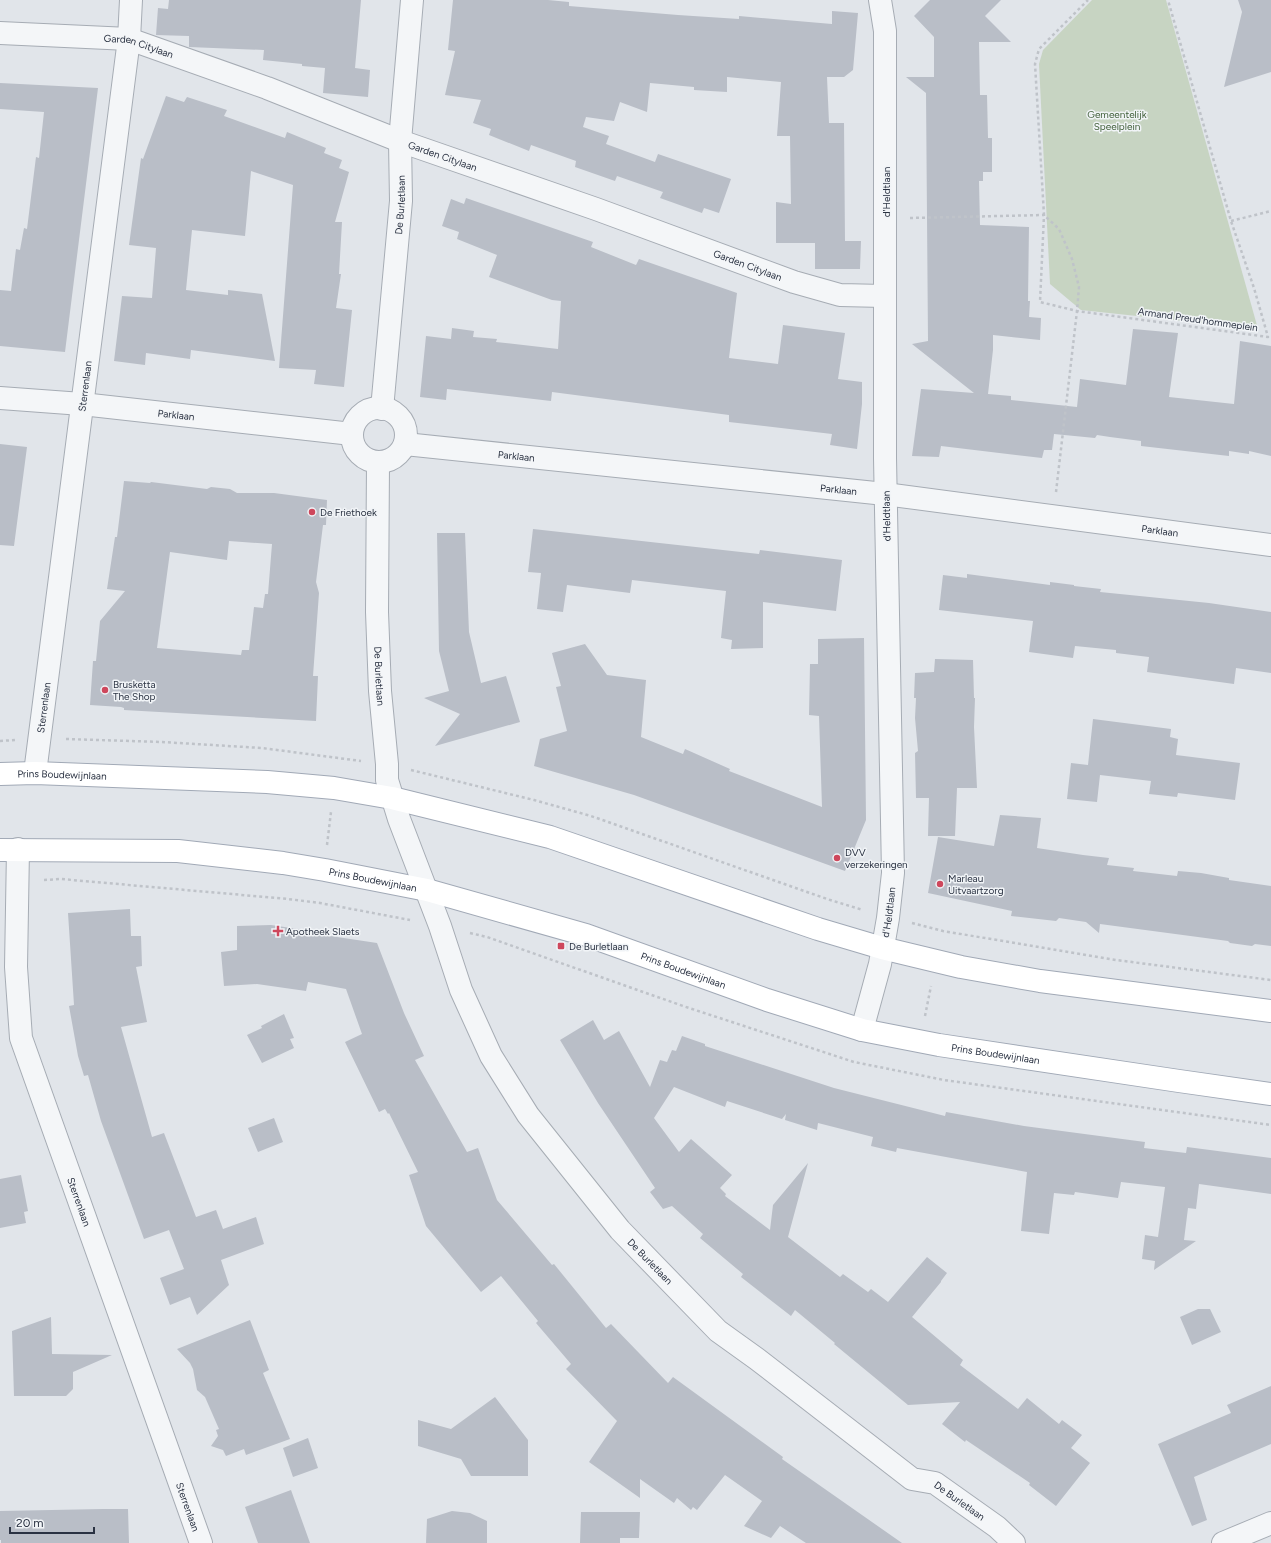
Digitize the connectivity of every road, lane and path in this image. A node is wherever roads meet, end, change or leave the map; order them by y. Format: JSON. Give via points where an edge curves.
{"nodes":[{"id":1,"x":131,"y":0,"type":"edge"},
{"id":2,"x":412,"y":0,"type":"edge"},
{"id":3,"x":880,"y":0,"type":"edge"},
{"id":4,"x":1088,"y":0,"type":"edge"},
{"id":5,"x":1168,"y":0,"type":"edge"},
{"id":6,"x":0,"y":33,"type":"edge"},
{"id":7,"x":128,"y":39,"type":"junction"},
{"id":8,"x":400,"y":141,"type":"junction"},
{"id":9,"x":1271,"y":211,"type":"edge"},
{"id":10,"x":1044,"y":215,"type":"junction"},
{"id":11,"x":886,"y":219,"type":"junction"},
{"id":12,"x":1231,"y":221,"type":"junction"},
{"id":13,"x":884,"y":296,"type":"junction"},
{"id":14,"x":1077,"y":310,"type":"junction"},
{"id":15,"x":0,"y":398,"type":"edge"},
{"id":16,"x":82,"y":404,"type":"junction"},
{"id":17,"x":382,"y":409,"type":"junction"},
{"id":18,"x":352,"y":434,"type":"junction"},
{"id":19,"x":405,"y":444,"type":"junction"},
{"id":20,"x":378,"y":463,"type":"junction"},
{"id":21,"x":885,"y":494,"type":"junction"},
{"id":22,"x":1054,"y":516,"type":"junction"},
{"id":23,"x":1271,"y":545,"type":"edge"},
{"id":24,"x":39,"y":738,"type":"junction"},
{"id":25,"x":336,"y":757,"type":"junction"},
{"id":26,"x":387,"y":764,"type":"junction"},
{"id":27,"x":35,"y":773,"type":"junction"},
{"id":28,"x":0,"y":774,"type":"edge"},
{"id":29,"x":334,"y":788,"type":"junction"},
{"id":30,"x":392,"y":798,"type":"junction"},
{"id":31,"x":9,"y":850,"type":"edge"},
{"id":32,"x":324,"y":870,"type":"junction"},
{"id":33,"x":18,"y":882,"type":"junction"},
{"id":34,"x":427,"y":890,"type":"junction"},
{"id":35,"x":320,"y":903,"type":"junction"},
{"id":36,"x":888,"y":918,"type":"junction"},
{"id":37,"x":440,"y":926,"type":"junction"},
{"id":38,"x":943,"y":931,"type":"junction"},
{"id":39,"x":882,"y":948,"type":"junction"},
{"id":40,"x":936,"y":961,"type":"junction"},
{"id":41,"x":1271,"y":980,"type":"edge"},
{"id":42,"x":1271,"y":1011,"type":"edge"},
{"id":43,"x":862,"y":1030,"type":"junction"},
{"id":44,"x":921,"y":1042,"type":"junction"},
{"id":45,"x":916,"y":1074,"type":"dead end"},
{"id":46,"x":1271,"y":1094,"type":"edge"},
{"id":47,"x":1271,"y":1524,"type":"edge"},
{"id":48,"x":999,"y":1535,"type":"edge"},
{"id":49,"x":201,"y":1543,"type":"edge"},
{"id":50,"x":1014,"y":1543,"type":"edge"},
{"id":51,"x":1223,"y":1543,"type":"edge"}],
"edges":[{"from":1,"to":7,"type":"street","name":"Sterrenlaan"},
{"from":2,"to":8,"type":"street","name":"De Burletlaan"},
{"from":3,"to":11,"type":"street","name":"d'Heldtlaan","via":[[885,31]]},
{"from":4,"to":10,"type":"path","name":"Armand Preud'hommeplein","via":[[1039,49],[1035,64]]},
{"from":5,"to":12,"type":"path","name":"Armand Preud'hommeplein"},
{"from":6,"to":7,"type":"street","name":"Garden Citylaan"},
{"from":7,"to":8,"type":"street","name":"Garden Citylaan","via":[[267,88]]},
{"from":7,"to":16,"type":"street","name":"Sterrenlaan"},
{"from":8,"to":13,"type":"street","name":"Garden Citylaan","via":[[596,209],[794,282],[840,295]]},
{"from":8,"to":17,"type":"street","name":"De Burletlaan","via":[[401,201]]},
{"from":9,"to":12,"type":"path"},
{"from":10,"to":11,"type":"path"},
{"from":10,"to":14,"type":"path","via":[[1059,229],[1072,259],[1079,287]]},
{"from":10,"to":14,"type":"path","name":"Armand Preud'hommeplein","via":[[1040,302]]},
{"from":11,"to":13,"type":"street","name":"d'Heldtlaan"},
{"from":12,"to":14,"type":"path","name":"Armand Preud'hommeplein","via":[[1268,337]]},
{"from":13,"to":21,"type":"street","name":"d'Heldtlaan"},
{"from":14,"to":22,"type":"path"},
{"from":15,"to":16,"type":"street","name":"Parklaan"},
{"from":16,"to":18,"type":"street","name":"Parklaan"},
{"from":16,"to":24,"type":"street","name":"Sterrenlaan"},
{"from":17,"to":18,"type":"street","via":[[367,411],[356,420]]},
{"from":17,"to":19,"type":"street","via":[[398,415],[404,423]]},
{"from":18,"to":20,"type":"street","via":[[353,445],[359,454]]},
{"from":19,"to":20,"type":"street","via":[[396,457]]},
{"from":19,"to":21,"type":"street","name":"Parklaan"},
{"from":20,"to":26,"type":"street","name":"De Burletlaan","via":[[377,612],[380,690]]},
{"from":21,"to":22,"type":"street","name":"Parklaan"},
{"from":21,"to":36,"type":"street","name":"d'Heldtlaan","via":[[893,873]]},
{"from":22,"to":23,"type":"street","name":"Parklaan"},
{"from":24,"to":25,"type":"path","via":[[262,748]]},
{"from":24,"to":27,"type":"street","name":"Sterrenlaan"},
{"from":25,"to":26,"type":"path"},
{"from":25,"to":29,"type":"path"},
{"from":26,"to":30,"type":"street","name":"De Burletlaan","via":[[387,780]]},
{"from":26,"to":36,"type":"path","via":[[592,816]]},
{"from":27,"to":28,"type":"main road","name":"Prins Boudewijnlaan"},
{"from":27,"to":29,"type":"main road","name":"Prins Boudewijnlaan","via":[[267,782]]},
{"from":29,"to":30,"type":"main road","name":"Prins Boudewijnlaan"},
{"from":29,"to":32,"type":"path"},
{"from":30,"to":34,"type":"street","name":"De Burletlaan"},
{"from":30,"to":39,"type":"main road","name":"Prins Boudewijnlaan","via":[[550,836],[810,926]]},
{"from":31,"to":32,"type":"main road","name":"Prins Boudewijnlaan","via":[[178,851]]},
{"from":31,"to":33,"type":"street","name":"Sterrenlaan"},
{"from":32,"to":34,"type":"main road","name":"Prins Boudewijnlaan"},
{"from":32,"to":35,"type":"path"},
{"from":33,"to":35,"type":"path","via":[[61,879],[288,898]]},
{"from":33,"to":49,"type":"street","name":"Sterrenlaan","via":[[16,967],[21,1038]]},
{"from":34,"to":37,"type":"street","name":"De Burletlaan"},
{"from":34,"to":43,"type":"main road","name":"Prins Boudewijnlaan","via":[[586,935],[767,1000]]},
{"from":35,"to":37,"type":"path"},
{"from":36,"to":38,"type":"path"},
{"from":36,"to":39,"type":"street","name":"d'Heldtlaan"},
{"from":37,"to":48,"type":"street","name":"De Burletlaan","via":[[461,990],[491,1056],[528,1115],[620,1230],[718,1332],[757,1359],[912,1479],[935,1483]]},
{"from":38,"to":40,"type":"path"},
{"from":38,"to":41,"type":"path","via":[[1116,960]]},
{"from":39,"to":40,"type":"main road","name":"Prins Boudewijnlaan"},
{"from":39,"to":43,"type":"street","name":"d'Heldtlaan"},
{"from":40,"to":42,"type":"main road","name":"Prins Boudewijnlaan","via":[[1040,981]]},
{"from":40,"to":44,"type":"path"},
{"from":43,"to":44,"type":"main road","name":"Prins Boudewijnlaan"},
{"from":44,"to":45,"type":"path"},
{"from":44,"to":46,"type":"main road","name":"Prins Boudewijnlaan"},
{"from":47,"to":51,"type":"street"},
{"from":48,"to":50,"type":"street","name":"De Burletlaan"}]}
